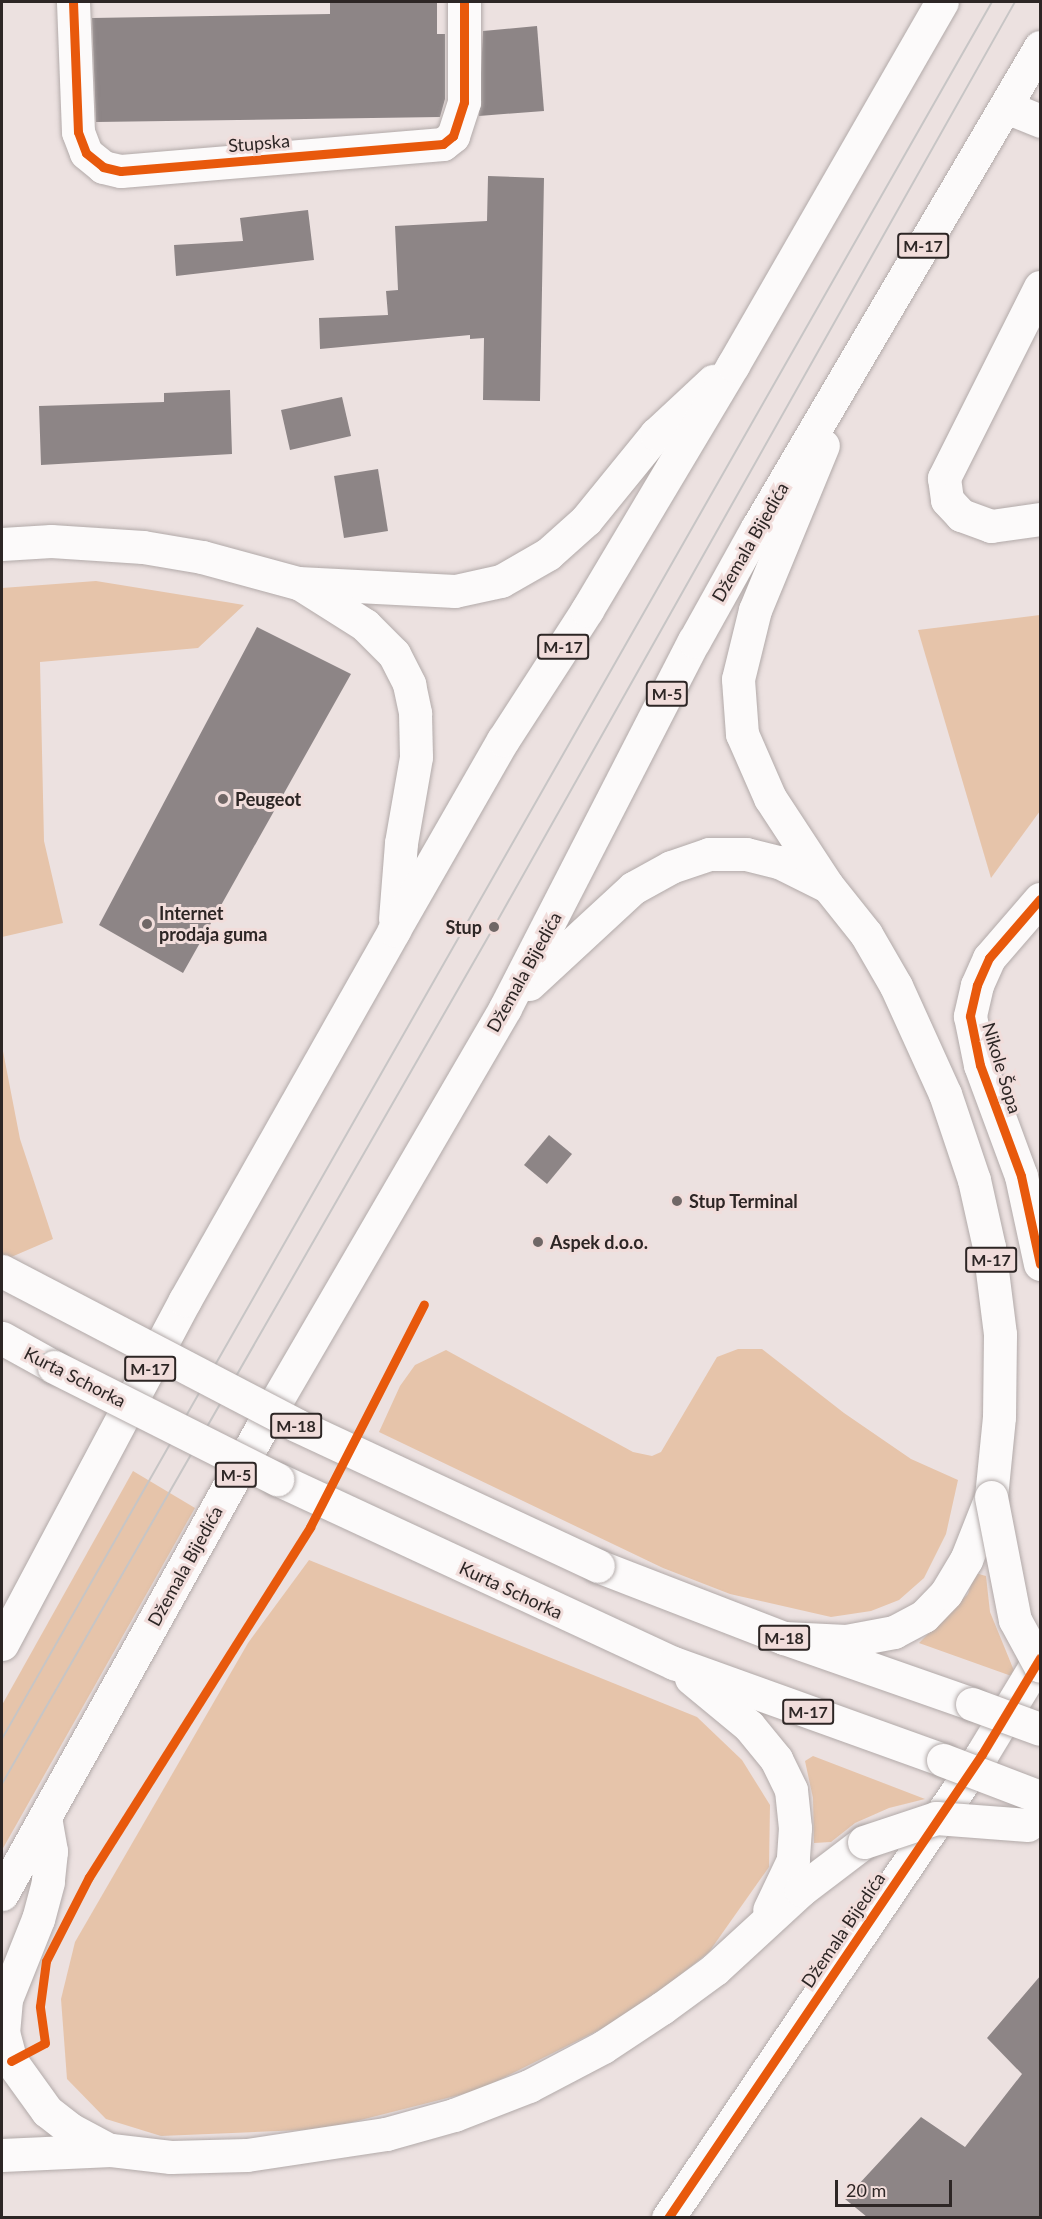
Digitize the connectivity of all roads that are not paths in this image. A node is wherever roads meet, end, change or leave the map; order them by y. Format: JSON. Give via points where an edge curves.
{"nodes":[{"id":1,"x":73,"y":2,"type":"edge"},
{"id":2,"x":464,"y":2,"type":"edge"},
{"id":3,"x":942,"y":2,"type":"edge"},
{"id":4,"x":1041,"y":47,"type":"edge"},
{"id":5,"x":1006,"y":107,"type":"junction"},
{"id":6,"x":1041,"y":121,"type":"edge"},
{"id":7,"x":1041,"y":287,"type":"edge"},
{"id":8,"x":733,"y":365,"type":"junction"},
{"id":9,"x":840,"y":385,"type":"junction"},
{"id":10,"x":1041,"y":519,"type":"edge"},
{"id":11,"x":2,"y":544,"type":"edge"},
{"id":12,"x":298,"y":583,"type":"junction"},
{"id":13,"x":826,"y":885,"type":"junction"},
{"id":14,"x":1041,"y":898,"type":"edge"},
{"id":15,"x":394,"y":930,"type":"junction"},
{"id":16,"x":505,"y":1008,"type":"junction"},
{"id":17,"x":1041,"y":1264,"type":"edge"},
{"id":18,"x":2,"y":1272,"type":"edge"},
{"id":19,"x":2,"y":1338,"type":"edge"},
{"id":20,"x":991,"y":1497,"type":"junction"},
{"id":21,"x":784,"y":1638,"type":"junction"},
{"id":22,"x":2,"y":1644,"type":"edge"},
{"id":23,"x":1041,"y":1658,"type":"edge"},
{"id":24,"x":674,"y":1664,"type":"junction"},
{"id":25,"x":1041,"y":1666,"type":"edge"},
{"id":26,"x":1041,"y":1729,"type":"edge"},
{"id":27,"x":1037,"y":1810,"type":"edge"},
{"id":28,"x":45,"y":1817,"type":"junction"},
{"id":29,"x":2,"y":1894,"type":"edge"},
{"id":30,"x":759,"y":1927,"type":"junction"},
{"id":31,"x":111,"y":2150,"type":"junction"},
{"id":32,"x":2,"y":2155,"type":"edge"},
{"id":33,"x":668,"y":2217,"type":"edge"}],
"edges":[{"from":1,"to":2,"type":"main road","name":"Stupska","via":[[78,132],[86,153],[102,167],[121,171],[443,144],[453,136],[464,102]]},
{"from":3,"to":8,"type":"main road","number":"M-17"},
{"from":4,"to":5,"type":"main road","name":"Džemala Bijedića","number":"M-17"},
{"from":5,"to":6,"type":"main road"},
{"from":5,"to":9,"type":"main road","name":"Džemala Bijedića","number":"M-17"},
{"from":7,"to":10,"type":"main road","via":[[944,478],[947,501],[961,515],[991,526]]},
{"from":8,"to":12,"type":"main road","via":[[656,434],[586,520],[548,554],[501,580],[454,591]]},
{"from":8,"to":15,"type":"main road","number":"M-17","via":[[587,609],[503,740]]},
{"from":9,"to":13,"type":"main road","number":"M-17","via":[[817,464],[755,610],[738,679],[742,734],[752,761],[770,798]]},
{"from":9,"to":16,"type":"main road","name":"Džemala Bijedića","number":"M-5","via":[[694,641]]},
{"from":11,"to":12,"type":"main road","via":[[51,541],[143,546]]},
{"from":12,"to":15,"type":"main road","via":[[365,625],[394,654],[409,684],[415,712],[416,757],[401,843]]},
{"from":13,"to":16,"type":"main road","via":[[779,862],[746,854],[709,854],[671,867],[633,888]]},
{"from":13,"to":20,"type":"main road","number":"M-17","via":[[866,934],[920,1033],[970,1169],[989,1247],[1000,1334],[999,1417]]},
{"from":14,"to":17,"type":"main road","name":"Nikole Šopa","via":[[989,958],[970,1016],[980,1065],[1021,1176]]},
{"from":15,"to":22,"type":"main road","number":"M-17","via":[[185,1300]]},
{"from":16,"to":28,"type":"main road","name":"Džemala Bijedića","number":"M-5","via":[[277,1400]]},
{"from":18,"to":21,"type":"main road","number":"M-18","bridge":true,"via":[[296,1425],[598,1566]]},
{"from":19,"to":24,"type":"main road","name":"Kurta Schorka","number":"M-17","bridge":true,"via":[[278,1479]]},
{"from":20,"to":21,"type":"main road","via":[[966,1560],[946,1593],[924,1616],[894,1632],[846,1641]]},
{"from":20,"to":25,"type":"main road","number":"M-17","bridge":true,"via":[[1015,1620]]},
{"from":21,"to":26,"type":"main road","number":"M-18","bridge":true},
{"from":23,"to":33,"type":"main road","name":"Džemala Bijedića","via":[[982,1754]]},
{"from":24,"to":27,"type":"main road","name":"Kurta Schorka","number":"M-17","bridge":true,"via":[[943,1760]]},
{"from":24,"to":30,"type":"main road","via":[[749,1726],[776,1759],[791,1790],[793,1860]]},
{"from":27,"to":30,"type":"main road","bridge":true,"via":[[936,1818],[864,1842]]},
{"from":28,"to":29,"type":"main road","name":"Džemala Bijedića","number":"M-5"},
{"from":28,"to":31,"type":"main road","via":[[51,1851],[48,1882],[38,1919],[6,1999],[3,2032],[11,2061],[47,2110],[70,2129]]},
{"from":30,"to":31,"type":"main road","via":[[715,1969],[603,2047],[529,2086],[454,2115],[386,2134],[247,2155],[171,2157]]},
{"from":31,"to":32,"type":"main road"}]}
